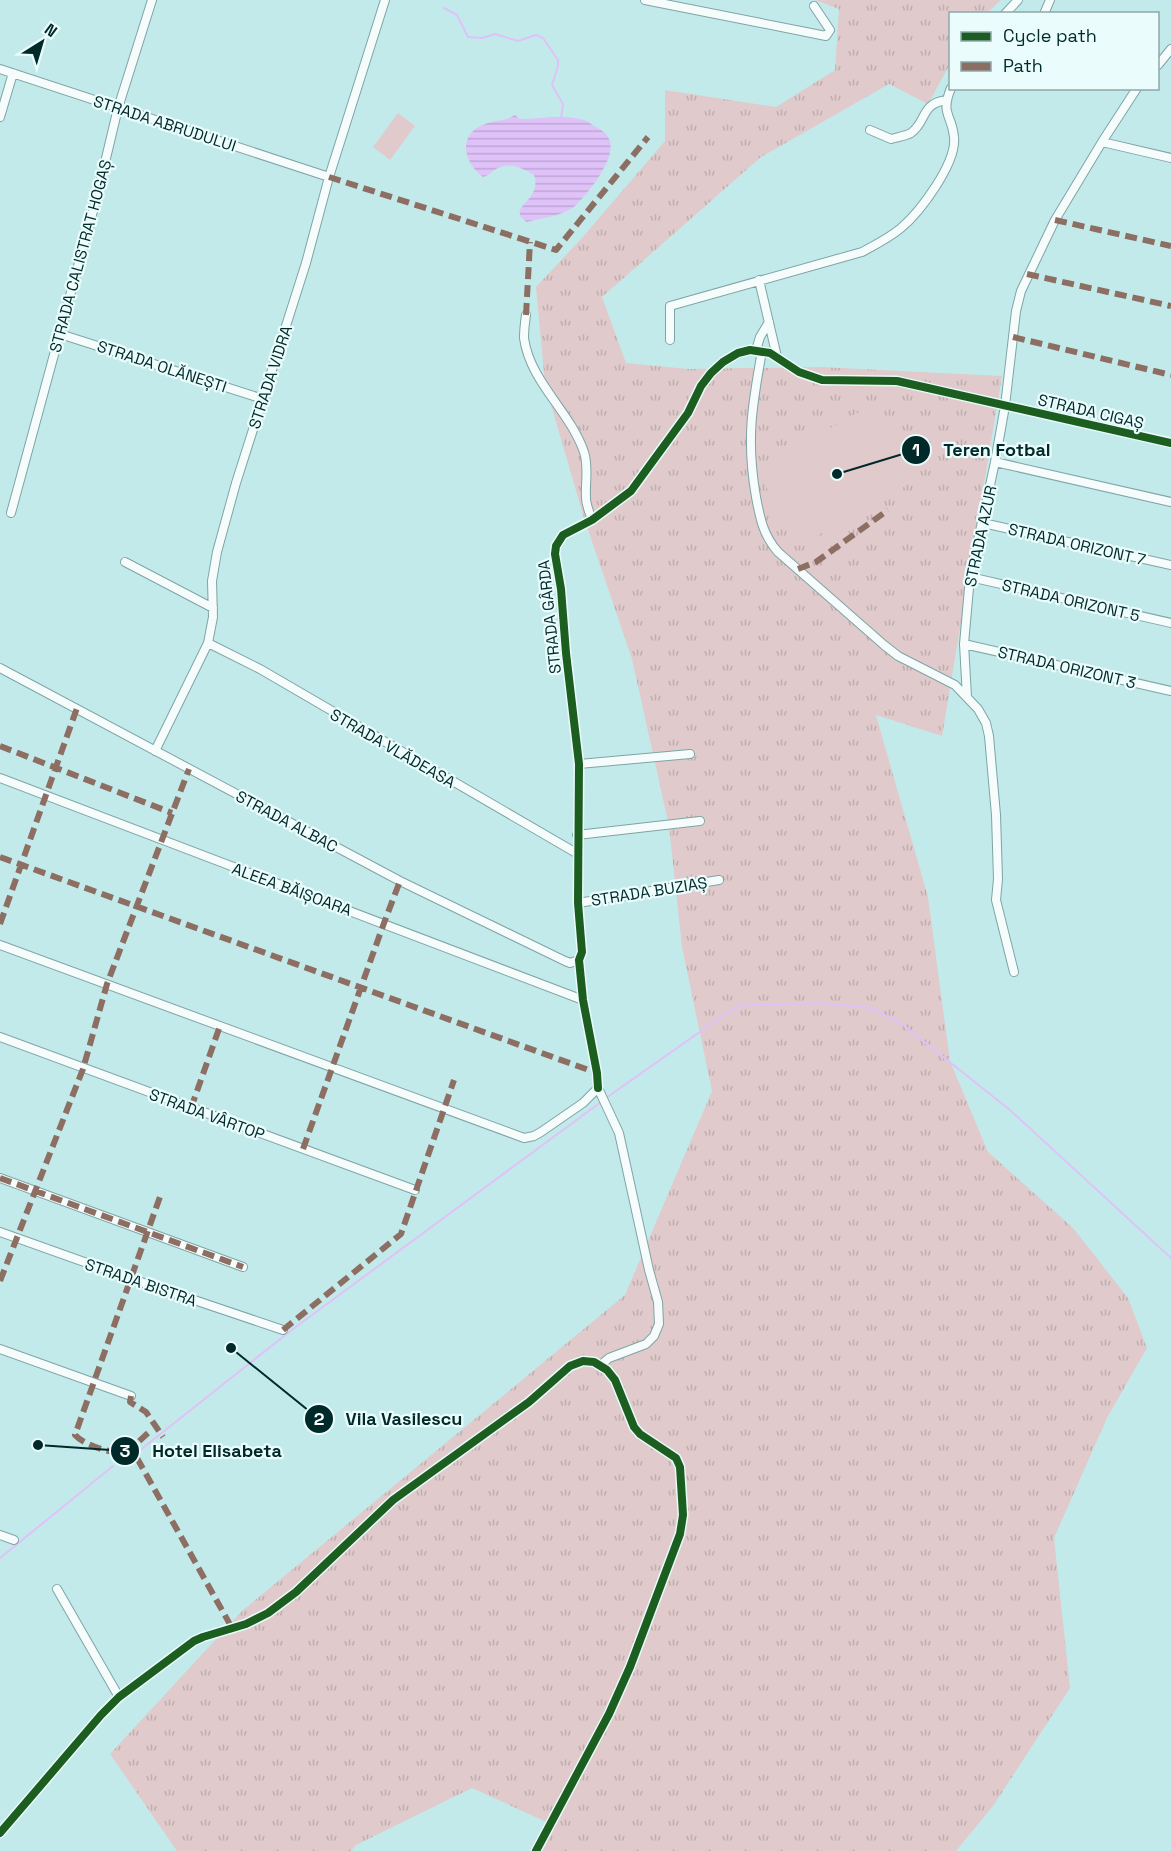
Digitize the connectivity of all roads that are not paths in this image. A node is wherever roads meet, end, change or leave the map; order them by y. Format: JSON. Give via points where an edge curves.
{"nodes":[{"id":1,"x":152,"y":0,"type":"edge"},
{"id":2,"x":385,"y":0,"type":"edge"},
{"id":3,"x":645,"y":0,"type":"edge"},
{"id":4,"x":1018,"y":0,"type":"edge"},
{"id":5,"x":814,"y":6,"type":"dead end"},
{"id":6,"x":1007,"y":12,"type":"edge"},
{"id":7,"x":1171,"y":50,"type":"edge"},
{"id":8,"x":1164,"y":62,"type":"edge"},
{"id":9,"x":0,"y":69,"type":"edge"},
{"id":10,"x":13,"y":73,"type":"junction"},
{"id":11,"x":950,"y":90,"type":"edge"},
{"id":12,"x":1136,"y":90,"type":"edge"},
{"id":13,"x":946,"y":100,"type":"junction"},
{"id":14,"x":118,"y":108,"type":"junction"},
{"id":15,"x":0,"y":117,"type":"edge"},
{"id":16,"x":870,"y":130,"type":"dead end"},
{"id":17,"x":1102,"y":142,"type":"junction"},
{"id":18,"x":1171,"y":158,"type":"edge"},
{"id":19,"x":330,"y":177,"type":"junction"},
{"id":20,"x":759,"y":280,"type":"junction"},
{"id":21,"x":526,"y":315,"type":"dead end"},
{"id":22,"x":769,"y":322,"type":"junction"},
{"id":23,"x":60,"y":334,"type":"junction"},
{"id":24,"x":670,"y":340,"type":"dead end"},
{"id":25,"x":759,"y":350,"type":"junction"},
{"id":26,"x":777,"y":357,"type":"junction"},
{"id":27,"x":263,"y":399,"type":"junction"},
{"id":28,"x":1005,"y":406,"type":"junction"},
{"id":29,"x":1171,"y":443,"type":"edge"},
{"id":30,"x":995,"y":462,"type":"junction"},
{"id":31,"x":1171,"y":502,"type":"edge"},
{"id":32,"x":11,"y":513,"type":"dead end"},
{"id":33,"x":592,"y":520,"type":"junction"},
{"id":34,"x":983,"y":523,"type":"junction"},
{"id":35,"x":125,"y":562,"type":"dead end"},
{"id":36,"x":1171,"y":566,"type":"edge"},
{"id":37,"x":970,"y":577,"type":"junction"},
{"id":38,"x":213,"y":608,"type":"junction"},
{"id":39,"x":1171,"y":623,"type":"edge"},
{"id":40,"x":208,"y":643,"type":"junction"},
{"id":41,"x":964,"y":644,"type":"junction"},
{"id":42,"x":0,"y":668,"type":"edge"},
{"id":43,"x":1171,"y":691,"type":"edge"},
{"id":44,"x":967,"y":697,"type":"junction"},
{"id":45,"x":155,"y":751,"type":"junction"},
{"id":46,"x":690,"y":754,"type":"dead end"},
{"id":47,"x":579,"y":764,"type":"junction"},
{"id":48,"x":0,"y":778,"type":"edge"},
{"id":49,"x":700,"y":821,"type":"dead end"},
{"id":50,"x":577,"y":836,"type":"junction"},
{"id":51,"x":578,"y":854,"type":"junction"},
{"id":52,"x":719,"y":880,"type":"dead end"},
{"id":53,"x":579,"y":903,"type":"junction"},
{"id":54,"x":0,"y":945,"type":"edge"},
{"id":55,"x":579,"y":960,"type":"junction"},
{"id":56,"x":1014,"y":972,"type":"dead end"},
{"id":57,"x":583,"y":1000,"type":"junction"},
{"id":58,"x":0,"y":1037,"type":"edge"},
{"id":59,"x":599,"y":1090,"type":"junction"},
{"id":60,"x":0,"y":1178,"type":"edge"},
{"id":61,"x":415,"y":1190,"type":"dead end"},
{"id":62,"x":0,"y":1232,"type":"edge"},
{"id":63,"x":243,"y":1266,"type":"dead end"},
{"id":64,"x":282,"y":1330,"type":"dead end"},
{"id":65,"x":0,"y":1349,"type":"edge"},
{"id":66,"x":601,"y":1365,"type":"junction"},
{"id":67,"x":131,"y":1396,"type":"dead end"},
{"id":68,"x":0,"y":1535,"type":"edge"},
{"id":69,"x":14,"y":1540,"type":"dead end"},
{"id":70,"x":57,"y":1589,"type":"dead end"},
{"id":71,"x":119,"y":1697,"type":"junction"},
{"id":72,"x":0,"y":1833,"type":"edge"},
{"id":73,"x":536,"y":1851,"type":"edge"}],
"edges":[{"from":1,"to":14,"type":"street","name":"STRADA CALISTRAT HOGAȘ"},
{"from":2,"to":19,"type":"street","name":"STRADA VIDRA"},
{"from":3,"to":5,"type":"street","via":[[826,36],[830,30]]},
{"from":4,"to":6,"type":"street"},
{"from":7,"to":8,"type":"street"},
{"from":9,"to":10,"type":"street","name":"STRADA ABRUDULUI"},
{"from":10,"to":14,"type":"street","name":"STRADA ABRUDULUI"},
{"from":10,"to":15,"type":"street"},
{"from":11,"to":13,"type":"street"},
{"from":12,"to":17,"type":"street","name":"STRADA AZUR"},
{"from":13,"to":16,"type":"street","via":[[931,105],[912,132],[891,139]]},
{"from":13,"to":20,"type":"street","via":[[954,146],[939,180],[913,216],[862,252]]},
{"from":14,"to":19,"type":"street","name":"STRADA ABRUDULUI"},
{"from":14,"to":23,"type":"street","name":"STRADA CALISTRAT HOGAȘ"},
{"from":17,"to":18,"type":"street"},
{"from":17,"to":28,"type":"street","name":"STRADA AZUR","via":[[1055,220],[1021,291]]},
{"from":19,"to":27,"type":"street","name":"STRADA VIDRA"},
{"from":20,"to":22,"type":"street"},
{"from":20,"to":24,"type":"street","via":[[670,306]]},
{"from":21,"to":33,"type":"street","via":[[524,336],[535,370],[568,418],[585,454],[586,501]]},
{"from":22,"to":25,"type":"street","via":[[760,336]]},
{"from":22,"to":26,"type":"street"},
{"from":23,"to":27,"type":"street","name":"STRADA OLĂNEȘTI"},
{"from":23,"to":32,"type":"street","name":"STRADA CALISTRAT HOGAȘ"},
{"from":25,"to":26,"type":"street"},
{"from":25,"to":33,"type":"street","name":"STRADA GÂRDA","via":[[738,353],[711,373],[688,413],[631,491]]},
{"from":25,"to":44,"type":"street","via":[[750,430],[751,466],[765,535],[778,552],[884,645],[955,685]]},
{"from":26,"to":28,"type":"street","via":[[822,380],[897,381]]},
{"from":27,"to":38,"type":"street","name":"STRADA VIDRA","via":[[217,552]]},
{"from":28,"to":29,"type":"street","name":"STRADA CIGAȘ"},
{"from":28,"to":30,"type":"street","name":"STRADA AZUR"},
{"from":30,"to":31,"type":"street"},
{"from":30,"to":34,"type":"street","name":"STRADA AZUR"},
{"from":33,"to":47,"type":"street","name":"STRADA GÂRDA","via":[[563,535],[555,554]]},
{"from":34,"to":36,"type":"street","name":"STRADA ORIZONT 7"},
{"from":34,"to":37,"type":"street","name":"STRADA AZUR"},
{"from":35,"to":38,"type":"street"},
{"from":37,"to":39,"type":"street","name":"STRADA ORIZONT 5"},
{"from":37,"to":41,"type":"street","name":"STRADA AZUR"},
{"from":38,"to":40,"type":"street","name":"STRADA VIDRA"},
{"from":40,"to":45,"type":"street","name":"STRADA VIDRA"},
{"from":40,"to":51,"type":"street","name":"STRADA VLĂDEASA","via":[[260,669]]},
{"from":41,"to":43,"type":"street","name":"STRADA ORIZONT 3"},
{"from":41,"to":44,"type":"street","name":"STRADA AZUR"},
{"from":42,"to":45,"type":"street","name":"STRADA ALBAC"},
{"from":44,"to":56,"type":"street","via":[[986,723],[989,736],[996,815],[996,900]]},
{"from":45,"to":55,"type":"street","name":"STRADA ALBAC","via":[[400,881],[565,961]]},
{"from":46,"to":47,"type":"street"},
{"from":47,"to":50,"type":"street","name":"STRADA GÂRDA"},
{"from":48,"to":57,"type":"street","name":"ALEEA BĂIȘOARA"},
{"from":49,"to":50,"type":"street"},
{"from":50,"to":51,"type":"street","name":"STRADA GÂRDA"},
{"from":51,"to":53,"type":"street","name":"STRADA GÂRDA"},
{"from":52,"to":53,"type":"street","name":"STRADA BUZIAȘ"},
{"from":53,"to":55,"type":"street","name":"STRADA GÂRDA"},
{"from":54,"to":59,"type":"street","via":[[524,1138],[541,1132]]},
{"from":55,"to":57,"type":"street","name":"STRADA GÂRDA"},
{"from":57,"to":59,"type":"street","name":"STRADA GÂRDA"},
{"from":58,"to":61,"type":"street","name":"STRADA VÂRTOP"},
{"from":59,"to":66,"type":"street","name":"STRADA GÂRDA","via":[[619,1133],[658,1302],[659,1324],[646,1344]]},
{"from":60,"to":63,"type":"street"},
{"from":62,"to":64,"type":"street","name":"STRADA BISTRA"},
{"from":65,"to":67,"type":"street"},
{"from":66,"to":71,"type":"street","via":[[583,1361],[570,1366],[529,1402],[393,1500],[296,1592],[268,1613],[194,1641]]},
{"from":66,"to":73,"type":"street","via":[[615,1380],[634,1427],[676,1458],[683,1515],[680,1534],[630,1667]]},
{"from":68,"to":69,"type":"street"},
{"from":70,"to":71,"type":"street"},
{"from":71,"to":72,"type":"street"}]}
